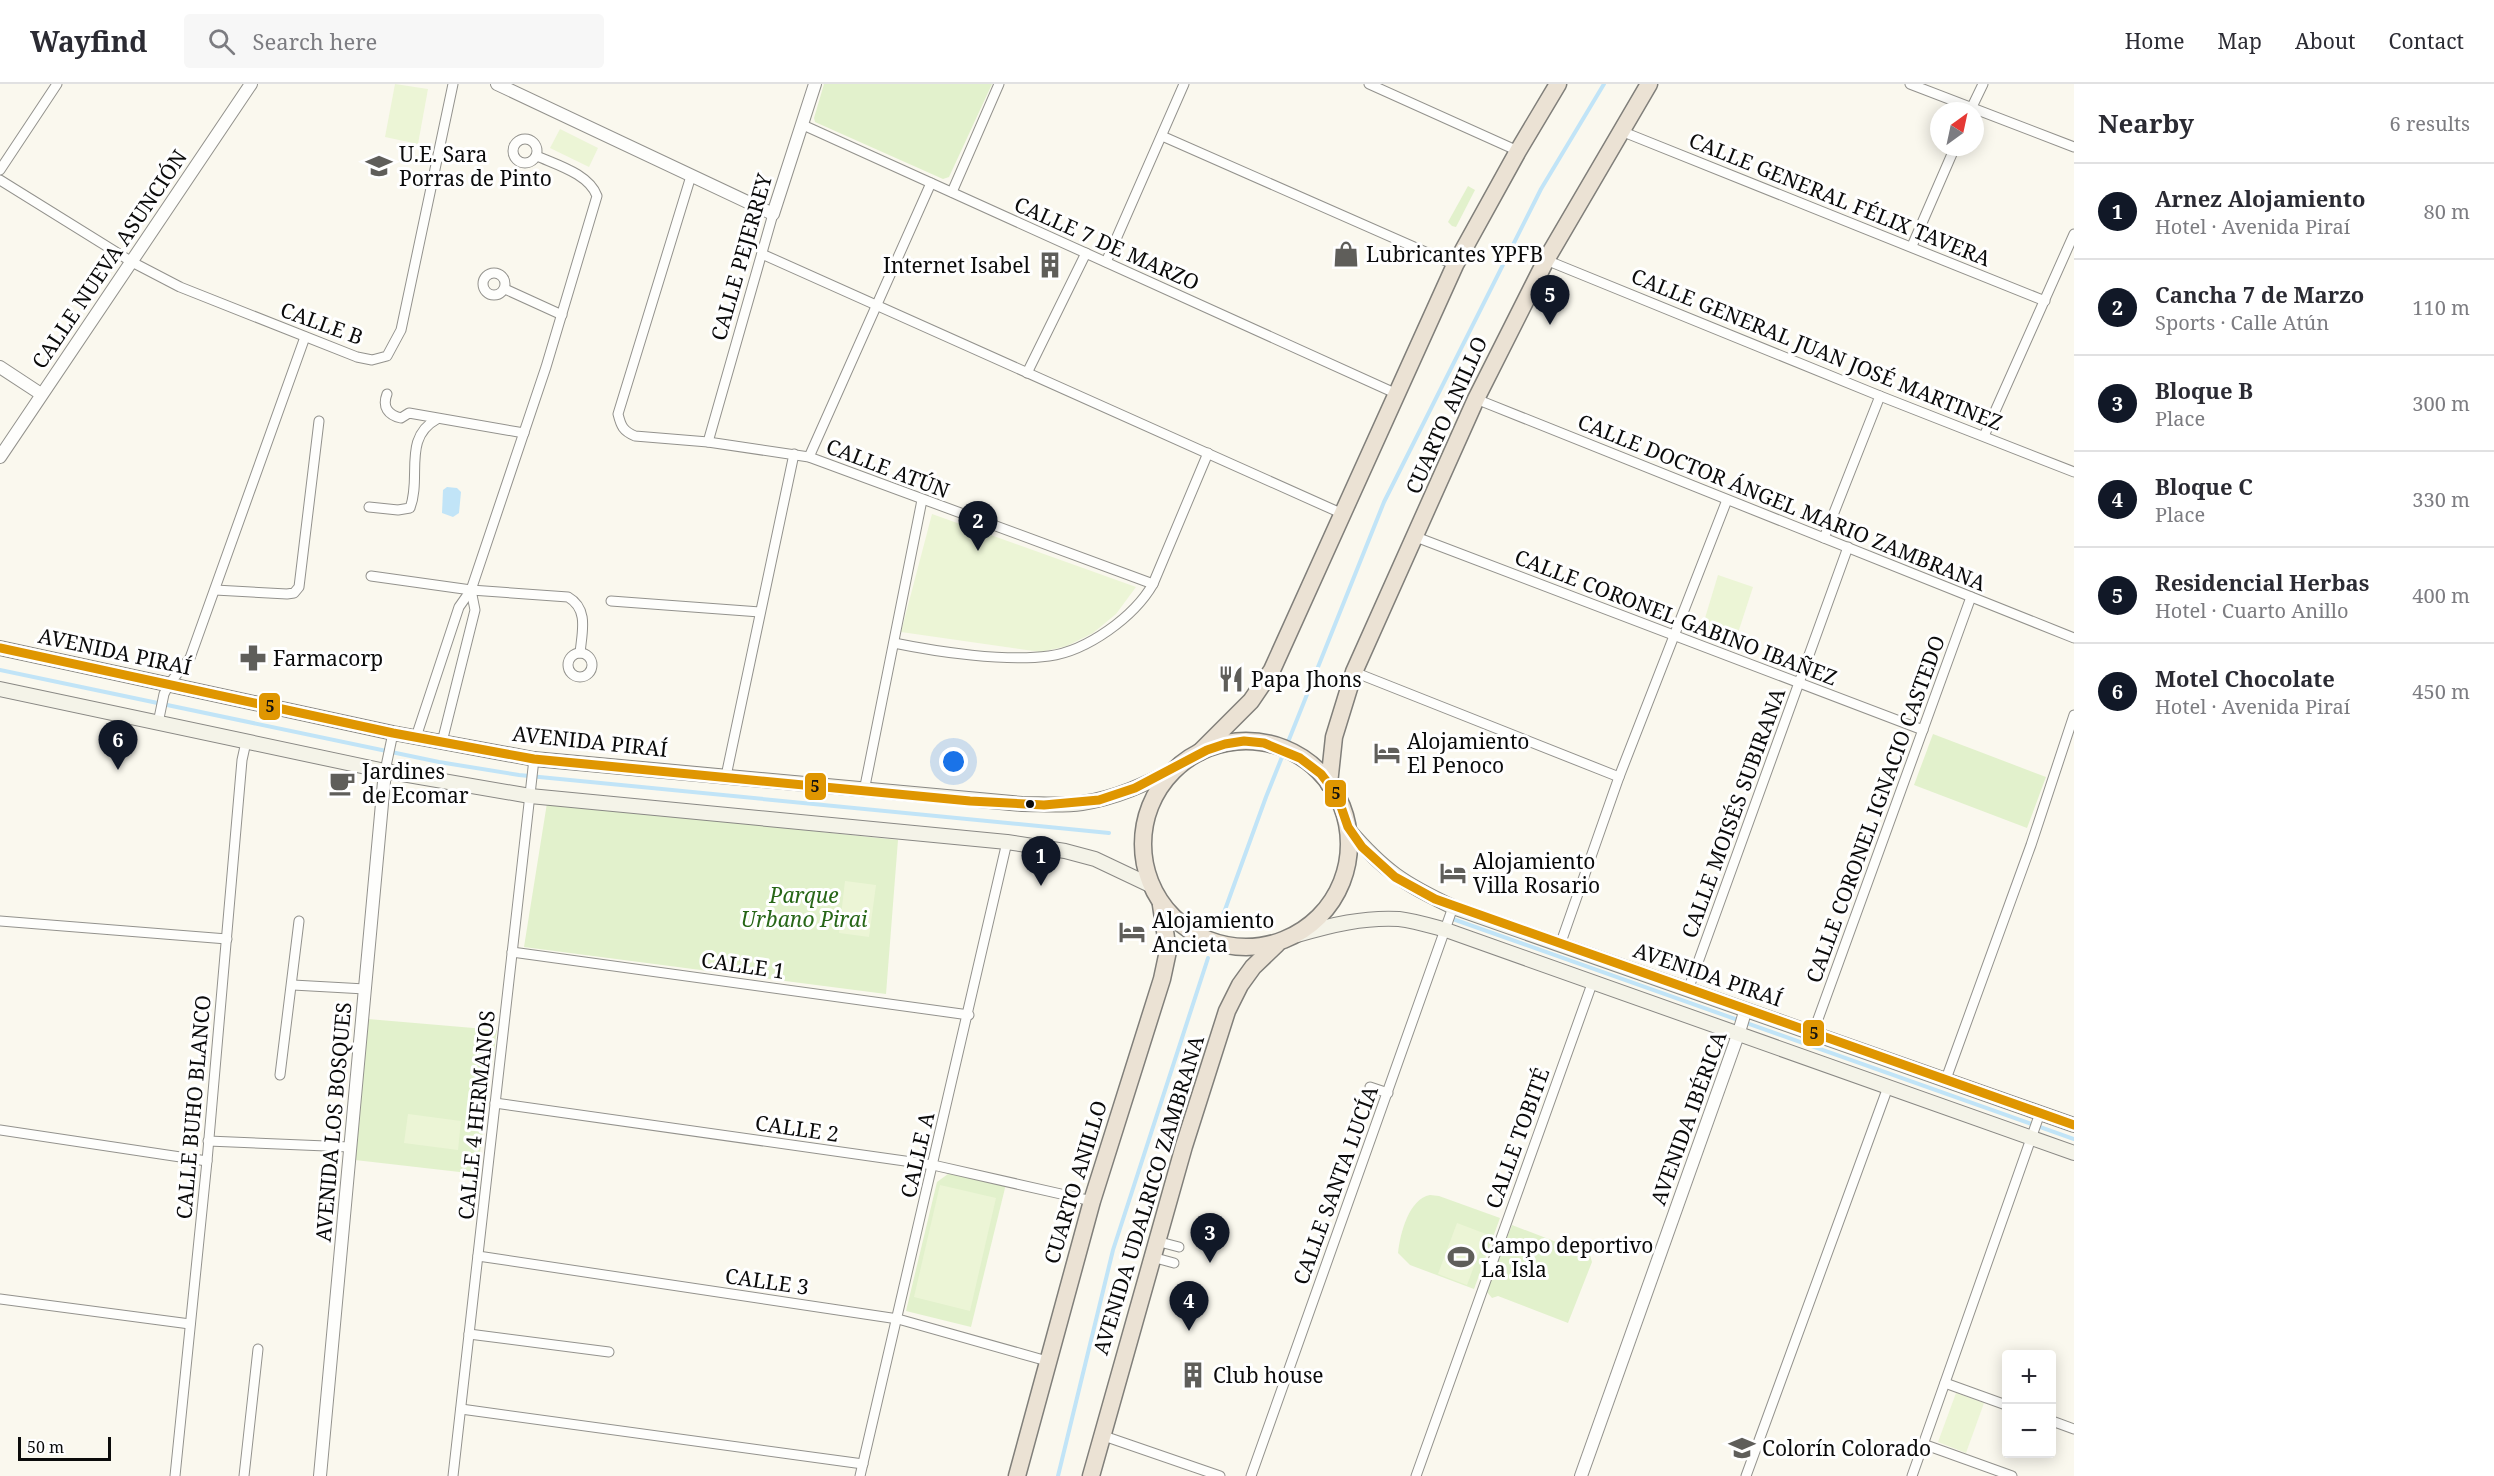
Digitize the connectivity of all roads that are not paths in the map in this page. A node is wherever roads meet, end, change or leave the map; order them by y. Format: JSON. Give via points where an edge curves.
{"nodes":[{"id":1,"x":57,"y":84,"type":"edge"},
{"id":2,"x":251,"y":84,"type":"edge"},
{"id":3,"x":453,"y":84,"type":"edge"},
{"id":4,"x":497,"y":84,"type":"edge"},
{"id":5,"x":815,"y":84,"type":"edge"},
{"id":6,"x":999,"y":84,"type":"edge"},
{"id":7,"x":1184,"y":84,"type":"edge"},
{"id":8,"x":1369,"y":84,"type":"edge"},
{"id":9,"x":1558,"y":84,"type":"edge"},
{"id":10,"x":1649,"y":84,"type":"edge"},
{"id":11,"x":1910,"y":84,"type":"edge"},
{"id":12,"x":1983,"y":84,"type":"edge"},
{"id":13,"x":1952,"y":102,"type":"edge"},
{"id":14,"x":1974,"y":102,"type":"edge"},
{"id":15,"x":1984,"y":115,"type":"edge"},
{"id":16,"x":803,"y":125,"type":"junction"},
{"id":17,"x":1621,"y":131,"type":"junction"},
{"id":18,"x":1162,"y":136,"type":"junction"},
{"id":19,"x":2074,"y":147,"type":"edge"},
{"id":20,"x":1518,"y":151,"type":"junction"},
{"id":21,"x":537,"y":156,"type":"dead end"},
{"id":22,"x":1950,"y":156,"type":"edge"},
{"id":23,"x":0,"y":170,"type":"edge"},
{"id":24,"x":691,"y":176,"type":"junction"},
{"id":25,"x":0,"y":180,"type":"edge"},
{"id":26,"x":931,"y":183,"type":"junction"},
{"id":27,"x":952,"y":192,"type":"junction"},
{"id":28,"x":773,"y":214,"type":"junction"},
{"id":29,"x":2074,"y":234,"type":"edge"},
{"id":30,"x":1912,"y":246,"type":"junction"},
{"id":31,"x":1086,"y":253,"type":"junction"},
{"id":32,"x":762,"y":254,"type":"junction"},
{"id":33,"x":1546,"y":260,"type":"junction"},
{"id":34,"x":132,"y":262,"type":"junction"},
{"id":35,"x":1106,"y":262,"type":"junction"},
{"id":36,"x":1455,"y":264,"type":"junction"},
{"id":37,"x":505,"y":289,"type":"dead end"},
{"id":38,"x":2045,"y":301,"type":"junction"},
{"id":39,"x":877,"y":306,"type":"junction"},
{"id":40,"x":562,"y":315,"type":"junction"},
{"id":41,"x":305,"y":338,"type":"junction"},
{"id":42,"x":0,"y":367,"type":"edge"},
{"id":43,"x":1027,"y":373,"type":"junction"},
{"id":44,"x":387,"y":393,"type":"dead end"},
{"id":45,"x":42,"y":394,"type":"junction"},
{"id":46,"x":1397,"y":394,"type":"junction"},
{"id":47,"x":1880,"y":396,"type":"junction"},
{"id":48,"x":1476,"y":399,"type":"junction"},
{"id":49,"x":437,"y":418,"type":"junction"},
{"id":50,"x":319,"y":421,"type":"dead end"},
{"id":51,"x":524,"y":433,"type":"junction"},
{"id":52,"x":1984,"y":436,"type":"junction"},
{"id":53,"x":708,"y":442,"type":"junction"},
{"id":54,"x":1208,"y":453,"type":"junction"},
{"id":55,"x":794,"y":454,"type":"junction"},
{"id":56,"x":0,"y":457,"type":"edge"},
{"id":57,"x":809,"y":457,"type":"junction"},
{"id":58,"x":2074,"y":472,"type":"edge"},
{"id":59,"x":922,"y":500,"type":"junction"},
{"id":60,"x":1727,"y":500,"type":"junction"},
{"id":61,"x":369,"y":507,"type":"dead end"},
{"id":62,"x":1343,"y":514,"type":"junction"},
{"id":63,"x":1416,"y":537,"type":"junction"},
{"id":64,"x":1824,"y":538,"type":"junction"},
{"id":65,"x":1848,"y":548,"type":"junction"},
{"id":66,"x":371,"y":576,"type":"dead end"},
{"id":67,"x":1153,"y":585,"type":"junction"},
{"id":68,"x":215,"y":590,"type":"junction"},
{"id":69,"x":471,"y":590,"type":"junction"},
{"id":70,"x":1971,"y":597,"type":"junction"},
{"id":71,"x":611,"y":601,"type":"dead end"},
{"id":72,"x":760,"y":612,"type":"junction"},
{"id":73,"x":1675,"y":636,"type":"junction"},
{"id":74,"x":2074,"y":638,"type":"edge"},
{"id":75,"x":894,"y":643,"type":"junction"},
{"id":76,"x":0,"y":648,"type":"edge"},
{"id":77,"x":580,"y":653,"type":"dead end"},
{"id":78,"x":1354,"y":672,"type":"junction"},
{"id":79,"x":1799,"y":683,"type":"junction"},
{"id":80,"x":0,"y":689,"type":"edge"},
{"id":81,"x":166,"y":689,"type":"junction"},
{"id":82,"x":2074,"y":715,"type":"edge"},
{"id":83,"x":159,"y":719,"type":"junction"},
{"id":84,"x":1923,"y":730,"type":"junction"},
{"id":85,"x":392,"y":737,"type":"junction"},
{"id":86,"x":416,"y":737,"type":"junction"},
{"id":87,"x":246,"y":742,"type":"junction"},
{"id":88,"x":442,"y":742,"type":"junction"},
{"id":89,"x":1200,"y":752,"type":"junction"},
{"id":90,"x":534,"y":762,"type":"junction"},
{"id":91,"x":386,"y":766,"type":"junction"},
{"id":92,"x":1177,"y":768,"type":"junction"},
{"id":93,"x":726,"y":776,"type":"junction"},
{"id":94,"x":1619,"y":777,"type":"junction"},
{"id":95,"x":1329,"y":784,"type":"junction"},
{"id":96,"x":530,"y":791,"type":"junction"},
{"id":97,"x":864,"y":791,"type":"junction"},
{"id":98,"x":1348,"y":829,"type":"junction"},
{"id":99,"x":1007,"y":842,"type":"junction"},
{"id":100,"x":1152,"y":886,"type":"junction"},
{"id":101,"x":1160,"y":902,"type":"junction"},
{"id":102,"x":1453,"y":908,"type":"junction"},
{"id":103,"x":0,"y":921,"type":"edge"},
{"id":104,"x":299,"y":921,"type":"dead end"},
{"id":105,"x":1446,"y":928,"type":"junction"},
{"id":106,"x":1297,"y":935,"type":"junction"},
{"id":107,"x":227,"y":939,"type":"junction"},
{"id":108,"x":1279,"y":943,"type":"junction"},
{"id":109,"x":1560,"y":945,"type":"junction"},
{"id":110,"x":512,"y":952,"type":"junction"},
{"id":111,"x":1593,"y":981,"type":"junction"},
{"id":112,"x":293,"y":985,"type":"junction"},
{"id":113,"x":365,"y":989,"type":"junction"},
{"id":114,"x":1688,"y":990,"type":"junction"},
{"id":115,"x":1745,"y":1011,"type":"junction"},
{"id":116,"x":969,"y":1015,"type":"junction"},
{"id":117,"x":1739,"y":1033,"type":"junction"},
{"id":118,"x":1813,"y":1033,"type":"junction"},
{"id":119,"x":280,"y":1075,"type":"dead end"},
{"id":120,"x":1946,"y":1079,"type":"junction"},
{"id":121,"x":1370,"y":1087,"type":"dead end"},
{"id":122,"x":1888,"y":1087,"type":"junction"},
{"id":123,"x":1388,"y":1093,"type":"junction"},
{"id":124,"x":495,"y":1103,"type":"junction"},
{"id":125,"x":2040,"y":1115,"type":"junction"},
{"id":126,"x":2074,"y":1125,"type":"edge"},
{"id":127,"x":0,"y":1131,"type":"edge"},
{"id":128,"x":2032,"y":1136,"type":"junction"},
{"id":129,"x":208,"y":1141,"type":"junction"},
{"id":130,"x":350,"y":1147,"type":"junction"},
{"id":131,"x":2074,"y":1153,"type":"edge"},
{"id":132,"x":207,"y":1161,"type":"junction"},
{"id":133,"x":933,"y":1166,"type":"junction"},
{"id":134,"x":1092,"y":1201,"type":"junction"},
{"id":135,"x":1156,"y":1241,"type":"junction"},
{"id":136,"x":1179,"y":1247,"type":"dead end"},
{"id":137,"x":478,"y":1256,"type":"junction"},
{"id":138,"x":1152,"y":1257,"type":"junction"},
{"id":139,"x":1174,"y":1263,"type":"dead end"},
{"id":140,"x":0,"y":1299,"type":"edge"},
{"id":141,"x":898,"y":1319,"type":"junction"},
{"id":142,"x":190,"y":1324,"type":"junction"},
{"id":143,"x":469,"y":1334,"type":"junction"},
{"id":144,"x":258,"y":1349,"type":"dead end"},
{"id":145,"x":609,"y":1353,"type":"dead end"},
{"id":146,"x":1047,"y":1361,"type":"junction"},
{"id":147,"x":1945,"y":1383,"type":"junction"},
{"id":148,"x":2004,"y":1404,"type":"edge"},
{"id":149,"x":460,"y":1409,"type":"junction"},
{"id":150,"x":2056,"y":1423,"type":"edge"},
{"id":151,"x":2074,"y":1430,"type":"edge"},
{"id":152,"x":1101,"y":1435,"type":"junction"},
{"id":153,"x":1923,"y":1444,"type":"junction"},
{"id":154,"x":862,"y":1464,"type":"junction"},
{"id":155,"x":175,"y":1476,"type":"edge"},
{"id":156,"x":244,"y":1476,"type":"edge"},
{"id":157,"x":320,"y":1476,"type":"edge"},
{"id":158,"x":453,"y":1476,"type":"edge"},
{"id":159,"x":860,"y":1476,"type":"edge"},
{"id":160,"x":1017,"y":1476,"type":"edge"},
{"id":161,"x":1090,"y":1476,"type":"edge"},
{"id":162,"x":1220,"y":1476,"type":"edge"},
{"id":163,"x":1251,"y":1476,"type":"edge"},
{"id":164,"x":1416,"y":1476,"type":"edge"},
{"id":165,"x":1581,"y":1476,"type":"edge"},
{"id":166,"x":1746,"y":1476,"type":"edge"},
{"id":167,"x":1912,"y":1476,"type":"edge"},
{"id":168,"x":2012,"y":1476,"type":"edge"}],
"edges":[{"from":1,"to":23,"type":"street"},
{"from":2,"to":34,"type":"street","name":"CALLE NUEVA ASUNCIÓN"},
{"from":3,"to":41,"type":"street","name":"CALLE B","via":[[401,330],[394,346],[387,356],[372,360]]},
{"from":4,"to":24,"type":"street"},
{"from":5,"to":16,"type":"street","name":"CALLE PEJERREY"},
{"from":6,"to":27,"type":"street"},
{"from":7,"to":18,"type":"street"},
{"from":8,"to":20,"type":"street"},
{"from":9,"to":20,"type":"highway"},
{"from":10,"to":17,"type":"highway","name":"CUARTO ANILLO"},
{"from":11,"to":13,"type":"street"},
{"from":12,"to":14,"type":"street"},
{"from":15,"to":19,"type":"street"},
{"from":16,"to":26,"type":"street","name":"CALLE 7 DE MARZO"},
{"from":16,"to":28,"type":"street","name":"CALLE PEJERREY"},
{"from":17,"to":30,"type":"street","name":"CALLE GENERAL FÉLIX TAVERA"},
{"from":17,"to":33,"type":"highway","name":"CUARTO ANILLO"},
{"from":18,"to":35,"type":"street"},
{"from":18,"to":36,"type":"street"},
{"from":20,"to":36,"type":"highway"},
{"from":21,"to":40,"type":"street","via":[[578,175],[593,187],[597,196]]},
{"from":22,"to":30,"type":"street"},
{"from":24,"to":28,"type":"street"},
{"from":24,"to":53,"type":"street","name":"CALLE ATÚN","via":[[618,414],[621,426],[636,436]]},
{"from":25,"to":34,"type":"street","name":"CALLE B"},
{"from":26,"to":27,"type":"street","name":"CALLE 7 DE MARZO"},
{"from":26,"to":39,"type":"street"},
{"from":27,"to":31,"type":"street","name":"CALLE 7 DE MARZO"},
{"from":28,"to":32,"type":"street","name":"CALLE PEJERREY"},
{"from":29,"to":38,"type":"street"},
{"from":30,"to":38,"type":"street","name":"CALLE GENERAL FÉLIX TAVERA"},
{"from":31,"to":35,"type":"street","name":"CALLE 7 DE MARZO"},
{"from":31,"to":43,"type":"street"},
{"from":32,"to":39,"type":"street"},
{"from":32,"to":53,"type":"street","name":"CALLE PEJERREY"},
{"from":33,"to":47,"type":"street","name":"CALLE GENERAL JUAN JOSÉ MARTINEZ"},
{"from":33,"to":48,"type":"highway","name":"CUARTO ANILLO"},
{"from":34,"to":41,"type":"street","name":"CALLE B"},
{"from":34,"to":45,"type":"street","name":"CALLE NUEVA ASUNCIÓN"},
{"from":35,"to":46,"type":"street","name":"CALLE 7 DE MARZO"},
{"from":36,"to":46,"type":"highway"},
{"from":37,"to":40,"type":"street"},
{"from":38,"to":52,"type":"street"},
{"from":39,"to":43,"type":"street"},
{"from":39,"to":57,"type":"street"},
{"from":40,"to":51,"type":"street"},
{"from":41,"to":68,"type":"street"},
{"from":42,"to":45,"type":"street"},
{"from":43,"to":54,"type":"street"},
{"from":44,"to":49,"type":"street","via":[[385,408],[392,416],[401,418],[409,413]]},
{"from":45,"to":56,"type":"street","name":"CALLE NUEVA ASUNCIÓN"},
{"from":46,"to":62,"type":"highway"},
{"from":47,"to":52,"type":"street","name":"CALLE GENERAL JUAN JOSÉ MARTINEZ"},
{"from":47,"to":64,"type":"street"},
{"from":48,"to":60,"type":"street","name":"CALLE DOCTOR ÁNGEL MARIO ZAMBRANA"},
{"from":48,"to":63,"type":"highway","name":"CUARTO ANILLO"},
{"from":49,"to":51,"type":"street"},
{"from":49,"to":61,"type":"street","via":[[416,440],[410,508]]},
{"from":50,"to":68,"type":"street","via":[[299,587],[287,594]]},
{"from":51,"to":69,"type":"street"},
{"from":52,"to":58,"type":"street","name":"CALLE GENERAL JUAN JOSÉ MARTINEZ"},
{"from":53,"to":55,"type":"street","name":"CALLE ATÚN"},
{"from":54,"to":62,"type":"street"},
{"from":54,"to":67,"type":"street"},
{"from":55,"to":57,"type":"street","name":"CALLE ATÚN"},
{"from":55,"to":72,"type":"street"},
{"from":57,"to":59,"type":"street","name":"CALLE ATÚN"},
{"from":59,"to":67,"type":"street","name":"CALLE ATÚN"},
{"from":59,"to":75,"type":"street"},
{"from":60,"to":64,"type":"street","name":"CALLE DOCTOR ÁNGEL MARIO ZAMBRANA"},
{"from":60,"to":73,"type":"street"},
{"from":62,"to":89,"type":"highway","via":[[1272,670],[1240,714]]},
{"from":63,"to":73,"type":"street","name":"CALLE CORONEL GABINO IBAÑEZ"},
{"from":63,"to":78,"type":"highway","name":"CUARTO ANILLO"},
{"from":64,"to":65,"type":"street","name":"CALLE DOCTOR ÁNGEL MARIO ZAMBRANA"},
{"from":65,"to":70,"type":"street","name":"CALLE DOCTOR ÁNGEL MARIO ZAMBRANA"},
{"from":65,"to":79,"type":"street","name":"CALLE MOISÉS SUBIRANA"},
{"from":66,"to":69,"type":"street"},
{"from":67,"to":75,"type":"street","via":[[1119,623],[1081,646],[1051,656],[1009,658]]},
{"from":68,"to":81,"type":"street","via":[[190,658]]},
{"from":69,"to":77,"type":"street","via":[[553,594],[576,601],[583,616]]},
{"from":69,"to":86,"type":"street","via":[[459,607]]},
{"from":69,"to":88,"type":"street","via":[[475,610]]},
{"from":70,"to":74,"type":"street","name":"CALLE DOCTOR ÁNGEL MARIO ZAMBRANA"},
{"from":70,"to":84,"type":"street","name":"CALLE CORONEL IGNACIO CASTEDO"},
{"from":71,"to":72,"type":"street"},
{"from":72,"to":93,"type":"street"},
{"from":73,"to":79,"type":"street","name":"CALLE CORONEL GABINO IBAÑEZ"},
{"from":73,"to":94,"type":"street"},
{"from":75,"to":97,"type":"street"},
{"from":76,"to":81,"type":"main road","name":"AVENIDA PIRAÍ"},
{"from":78,"to":94,"type":"street"},
{"from":78,"to":95,"type":"highway","name":"CUARTO ANILLO","via":[[1334,737]]},
{"from":79,"to":84,"type":"street","name":"CALLE CORONEL GABINO IBAÑEZ"},
{"from":79,"to":114,"type":"street","name":"CALLE MOISÉS SUBIRANA"},
{"from":80,"to":83,"type":"main road"},
{"from":81,"to":83,"type":"street"},
{"from":81,"to":85,"type":"main road","name":"AVENIDA PIRAÍ"},
{"from":82,"to":120,"type":"street"},
{"from":83,"to":87,"type":"main road"},
{"from":84,"to":118,"type":"street","name":"CALLE CORONEL IGNACIO CASTEDO"},
{"from":85,"to":86,"type":"main road","name":"AVENIDA PIRAÍ"},
{"from":85,"to":91,"type":"street"},
{"from":86,"to":88,"type":"main road","name":"AVENIDA PIRAÍ"},
{"from":87,"to":91,"type":"main road"},
{"from":87,"to":107,"type":"street","name":"CALLE BUHO BLANCO"},
{"from":88,"to":90,"type":"main road","name":"AVENIDA PIRAÍ"},
{"from":89,"to":92,"type":"highway"},
{"from":89,"to":95,"type":"highway","via":[[1240,741],[1260,742],[1285,749],[1309,763]]},
{"from":90,"to":93,"type":"main road","name":"AVENIDA PIRAÍ"},
{"from":90,"to":96,"type":"street","name":"CALLE 4 HERMANOS"},
{"from":91,"to":96,"type":"main road"},
{"from":91,"to":113,"type":"street","name":"AVENIDA LOS BOSQUES"},
{"from":92,"to":97,"type":"main road","name":"AVENIDA PIRAÍ","via":[[1125,792],[1080,803],[1022,804]]},
{"from":92,"to":100,"type":"highway","via":[[1157,793],[1145,822],[1144,854]]},
{"from":93,"to":97,"type":"main road","name":"AVENIDA PIRAÍ"},
{"from":94,"to":109,"type":"street"},
{"from":95,"to":98,"type":"highway","via":[[1342,805]]},
{"from":96,"to":99,"type":"main road"},
{"from":96,"to":110,"type":"street","name":"CALLE 4 HERMANOS"},
{"from":98,"to":102,"type":"main road","name":"AVENIDA PIRAÍ","via":[[1388,871]]},
{"from":98,"to":106,"type":"highway","via":[[1344,879],[1333,901]]},
{"from":99,"to":100,"type":"main road","via":[[1065,850],[1095,859]]},
{"from":99,"to":116,"type":"street","name":"CALLE A"},
{"from":100,"to":101,"type":"highway"},
{"from":101,"to":108,"type":"highway","via":[[1193,933],[1215,942],[1238,947]]},
{"from":101,"to":134,"type":"highway","name":"CUARTO ANILLO","via":[[1168,951],[1162,979]]},
{"from":102,"to":105,"type":"street","name":"CALLE SANTA LUCÍA"},
{"from":102,"to":109,"type":"main road","name":"AVENIDA PIRAÍ"},
{"from":103,"to":107,"type":"street"},
{"from":104,"to":112,"type":"street"},
{"from":105,"to":106,"type":"main road","via":[[1368,919],[1332,924]]},
{"from":105,"to":111,"type":"main road"},
{"from":105,"to":123,"type":"street","name":"CALLE SANTA LUCÍA"},
{"from":106,"to":108,"type":"highway"},
{"from":107,"to":129,"type":"street","name":"CALLE BUHO BLANCO"},
{"from":108,"to":135,"type":"highway","name":"AVENIDA UDALRICO ZAMBRANA","via":[[1253,967],[1227,1011]]},
{"from":109,"to":114,"type":"main road","name":"AVENIDA PIRAÍ"},
{"from":110,"to":116,"type":"street","name":"CALLE 1"},
{"from":110,"to":124,"type":"street","name":"CALLE 4 HERMANOS"},
{"from":111,"to":117,"type":"main road"},
{"from":111,"to":164,"type":"street","name":"CALLE TOBITÉ"},
{"from":112,"to":113,"type":"street"},
{"from":112,"to":119,"type":"street"},
{"from":113,"to":130,"type":"street","name":"AVENIDA LOS BOSQUES"},
{"from":114,"to":115,"type":"main road","name":"AVENIDA PIRAÍ"},
{"from":115,"to":117,"type":"street","name":"AVENIDA IBÉRICA"},
{"from":115,"to":118,"type":"main road","name":"AVENIDA PIRAÍ"},
{"from":116,"to":133,"type":"street","name":"CALLE A"},
{"from":117,"to":122,"type":"main road"},
{"from":117,"to":165,"type":"street","name":"AVENIDA IBÉRICA"},
{"from":118,"to":120,"type":"main road","name":"AVENIDA PIRAÍ"},
{"from":120,"to":125,"type":"main road","name":"AVENIDA PIRAÍ"},
{"from":121,"to":123,"type":"street"},
{"from":122,"to":128,"type":"main road"},
{"from":122,"to":166,"type":"street"},
{"from":123,"to":163,"type":"street","name":"CALLE SANTA LUCÍA"},
{"from":124,"to":133,"type":"street","name":"CALLE 2"},
{"from":124,"to":137,"type":"street","name":"CALLE 4 HERMANOS"},
{"from":125,"to":126,"type":"main road","name":"AVENIDA PIRAÍ"},
{"from":125,"to":128,"type":"street"},
{"from":127,"to":132,"type":"street"},
{"from":128,"to":131,"type":"main road"},
{"from":128,"to":147,"type":"street"},
{"from":129,"to":130,"type":"street"},
{"from":129,"to":132,"type":"street","name":"CALLE BUHO BLANCO"},
{"from":130,"to":157,"type":"street","name":"AVENIDA LOS BOSQUES"},
{"from":132,"to":142,"type":"street","name":"CALLE BUHO BLANCO"},
{"from":133,"to":134,"type":"street","name":"CALLE 2"},
{"from":133,"to":141,"type":"street","name":"CALLE A"},
{"from":134,"to":146,"type":"highway","name":"CUARTO ANILLO"},
{"from":135,"to":136,"type":"street"},
{"from":135,"to":138,"type":"highway","name":"AVENIDA UDALRICO ZAMBRANA"},
{"from":137,"to":141,"type":"street","name":"CALLE 3"},
{"from":137,"to":143,"type":"street","name":"CALLE 4 HERMANOS"},
{"from":138,"to":139,"type":"street"},
{"from":138,"to":152,"type":"highway","name":"AVENIDA UDALRICO ZAMBRANA"},
{"from":140,"to":142,"type":"street"},
{"from":141,"to":146,"type":"street","name":"CALLE 3"},
{"from":141,"to":154,"type":"street","name":"CALLE A"},
{"from":142,"to":155,"type":"street","name":"CALLE BUHO BLANCO"},
{"from":143,"to":145,"type":"street"},
{"from":143,"to":149,"type":"street","name":"CALLE 4 HERMANOS"},
{"from":144,"to":156,"type":"street"},
{"from":146,"to":160,"type":"highway","name":"CUARTO ANILLO"},
{"from":147,"to":148,"type":"street"},
{"from":147,"to":153,"type":"street"},
{"from":149,"to":154,"type":"street"},
{"from":149,"to":158,"type":"street","name":"CALLE 4 HERMANOS"},
{"from":150,"to":151,"type":"street"},
{"from":152,"to":161,"type":"highway","name":"AVENIDA UDALRICO ZAMBRANA"},
{"from":152,"to":162,"type":"street"},
{"from":153,"to":167,"type":"street"},
{"from":153,"to":168,"type":"street"},
{"from":154,"to":159,"type":"street","name":"CALLE A"}]}
